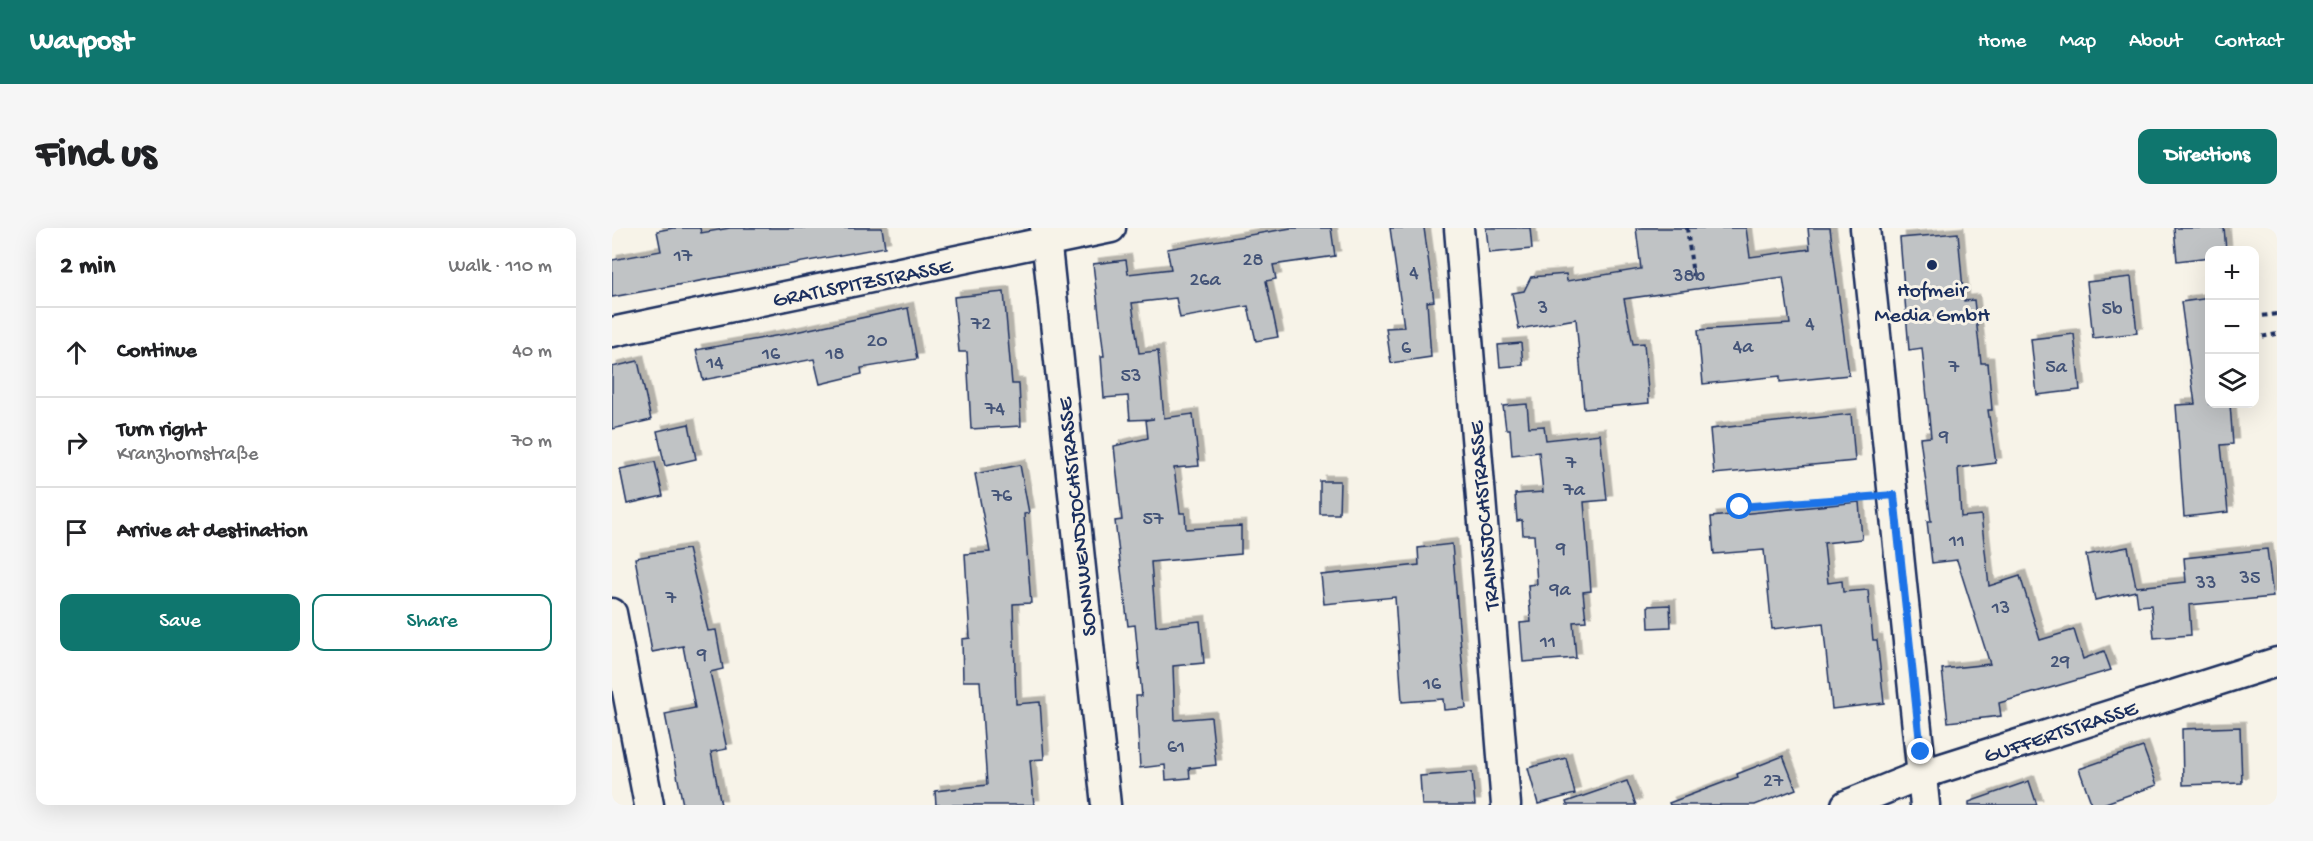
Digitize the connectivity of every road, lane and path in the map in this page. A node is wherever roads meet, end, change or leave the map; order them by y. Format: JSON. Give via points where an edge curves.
{"nodes":[{"id":1,"x":1111,"y":228,"type":"edge"},
{"id":2,"x":1459,"y":228,"type":"edge"},
{"id":3,"x":1687,"y":228,"type":"edge"},
{"id":4,"x":1865,"y":228,"type":"edge"},
{"id":5,"x":1046,"y":235,"type":"edge"},
{"id":6,"x":1694,"y":276,"type":"dead end"},
{"id":7,"x":2277,"y":314,"type":"edge"},
{"id":8,"x":2259,"y":316,"type":"edge"},
{"id":9,"x":612,"y":332,"type":"edge"},
{"id":10,"x":2277,"y":334,"type":"edge"},
{"id":11,"x":2259,"y":337,"type":"edge"},
{"id":12,"x":1894,"y":495,"type":"junction"},
{"id":13,"x":1740,"y":507,"type":"dead end"},
{"id":14,"x":612,"y":613,"type":"edge"},
{"id":15,"x":2277,"y":662,"type":"edge"},
{"id":16,"x":1923,"y":774,"type":"junction"},
{"id":17,"x":650,"y":805,"type":"edge"},
{"id":18,"x":1106,"y":805,"type":"edge"},
{"id":19,"x":1506,"y":805,"type":"edge"},
{"id":20,"x":1846,"y":805,"type":"edge"},
{"id":21,"x":1925,"y":805,"type":"edge"}],
"edges":[{"from":1,"to":5,"type":"street","name":"GRATLSPITZSTRASSE"},
{"from":2,"to":19,"type":"street","name":"TRAINSJOCHSTRASSE"},
{"from":3,"to":6,"type":"path"},
{"from":4,"to":12,"type":"street"},
{"from":5,"to":9,"type":"street","name":"GRATLSPITZSTRASSE","via":[[1021,249]]},
{"from":5,"to":18,"type":"street","name":"SONNWENDJOCHSTRASSE"},
{"from":7,"to":8,"type":"path"},
{"from":10,"to":11,"type":"path"},
{"from":12,"to":13,"type":"path"},
{"from":12,"to":16,"type":"street"},
{"from":14,"to":17,"type":"street"},
{"from":15,"to":16,"type":"street","name":"GUFFERTSTRASSE"},
{"from":16,"to":20,"type":"street","name":"GUFFERTSTRASSE"},
{"from":16,"to":21,"type":"street"}]}
